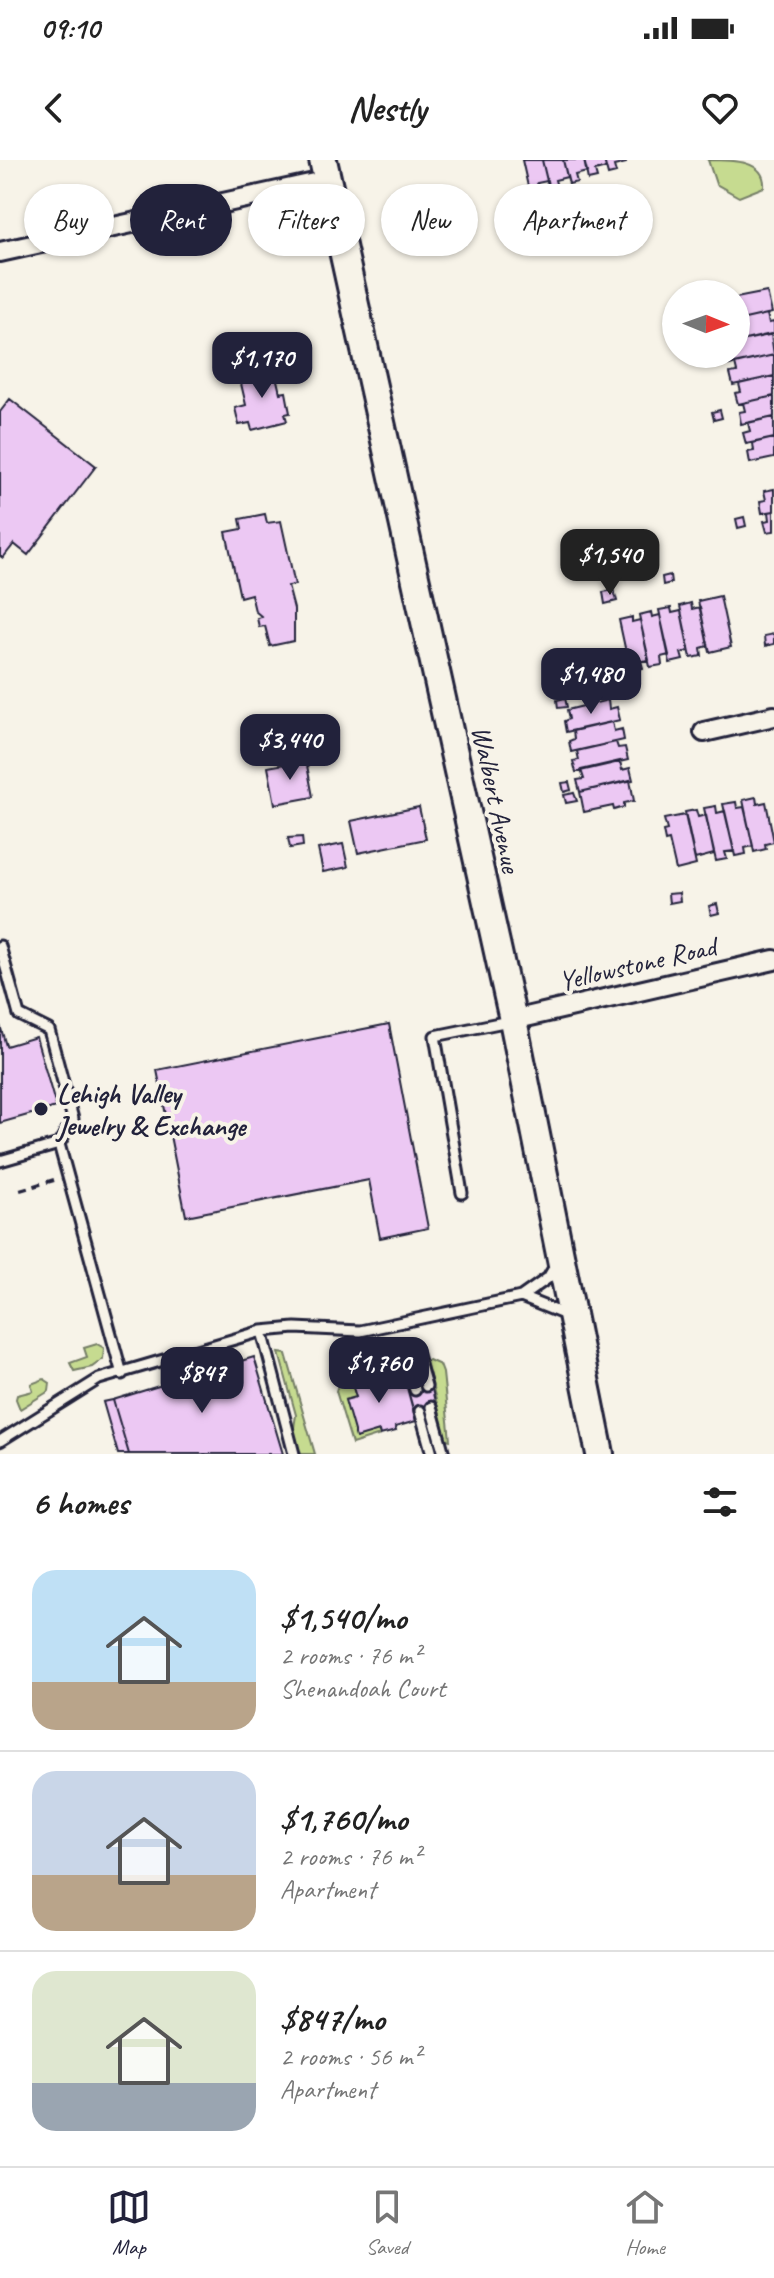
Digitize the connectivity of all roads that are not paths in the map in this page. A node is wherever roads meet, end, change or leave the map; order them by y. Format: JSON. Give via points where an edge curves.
{"nodes":[{"id":1,"x":325,"y":170,"type":"edge"},
{"id":2,"x":0,"y":252,"type":"edge"},
{"id":3,"x":774,"y":716,"type":"edge"},
{"id":4,"x":704,"y":732,"type":"dead end"},
{"id":5,"x":0,"y":946,"type":"edge"},
{"id":6,"x":774,"y":960,"type":"edge"},
{"id":7,"x":513,"y":1020,"type":"junction"},
{"id":8,"x":59,"y":1144,"type":"junction"},
{"id":9,"x":0,"y":1161,"type":"edge"},
{"id":10,"x":462,"y":1193,"type":"dead end"},
{"id":11,"x":559,"y":1248,"type":"junction"},
{"id":12,"x":521,"y":1297,"type":"junction"},
{"id":13,"x":574,"y":1320,"type":"junction"},
{"id":14,"x":262,"y":1331,"type":"junction"},
{"id":15,"x":416,"y":1351,"type":"dead end"},
{"id":16,"x":405,"y":1354,"type":"dead end"},
{"id":17,"x":122,"y":1374,"type":"junction"},
{"id":18,"x":426,"y":1386,"type":"dead end"},
{"id":19,"x":415,"y":1390,"type":"dead end"},
{"id":20,"x":431,"y":1407,"type":"dead end"},
{"id":21,"x":420,"y":1411,"type":"dead end"},
{"id":22,"x":0,"y":1441,"type":"edge"},
{"id":23,"x":294,"y":1454,"type":"edge"},
{"id":24,"x":432,"y":1454,"type":"edge"},
{"id":25,"x":444,"y":1454,"type":"edge"},
{"id":26,"x":600,"y":1454,"type":"edge"}],
"edges":[{"from":1,"to":2,"type":"street"},
{"from":1,"to":7,"type":"main road","name":"Walbert Avenue"},
{"from":3,"to":4,"type":"street"},
{"from":5,"to":8,"type":"lane","via":[[19,1015],[49,1030],[73,1119]]},
{"from":6,"to":7,"type":"street","name":"Yellowstone Road"},
{"from":7,"to":10,"type":"lane","via":[[435,1036]]},
{"from":7,"to":11,"type":"main road","name":"Walbert Avenue"},
{"from":8,"to":9,"type":"lane"},
{"from":8,"to":17,"type":"lane"},
{"from":11,"to":12,"type":"lane","via":[[548,1278]]},
{"from":11,"to":13,"type":"main road","name":"Walbert Avenue"},
{"from":12,"to":13,"type":"lane"},
{"from":12,"to":14,"type":"lane","via":[[360,1331]]},
{"from":13,"to":26,"type":"main road","name":"Walbert Avenue"},
{"from":14,"to":17,"type":"lane"},
{"from":14,"to":23,"type":"lane"},
{"from":15,"to":18,"type":"lane"},
{"from":16,"to":19,"type":"lane"},
{"from":17,"to":22,"type":"lane","via":[[99,1379]]},
{"from":20,"to":25,"type":"lane"},
{"from":21,"to":24,"type":"lane"}]}
